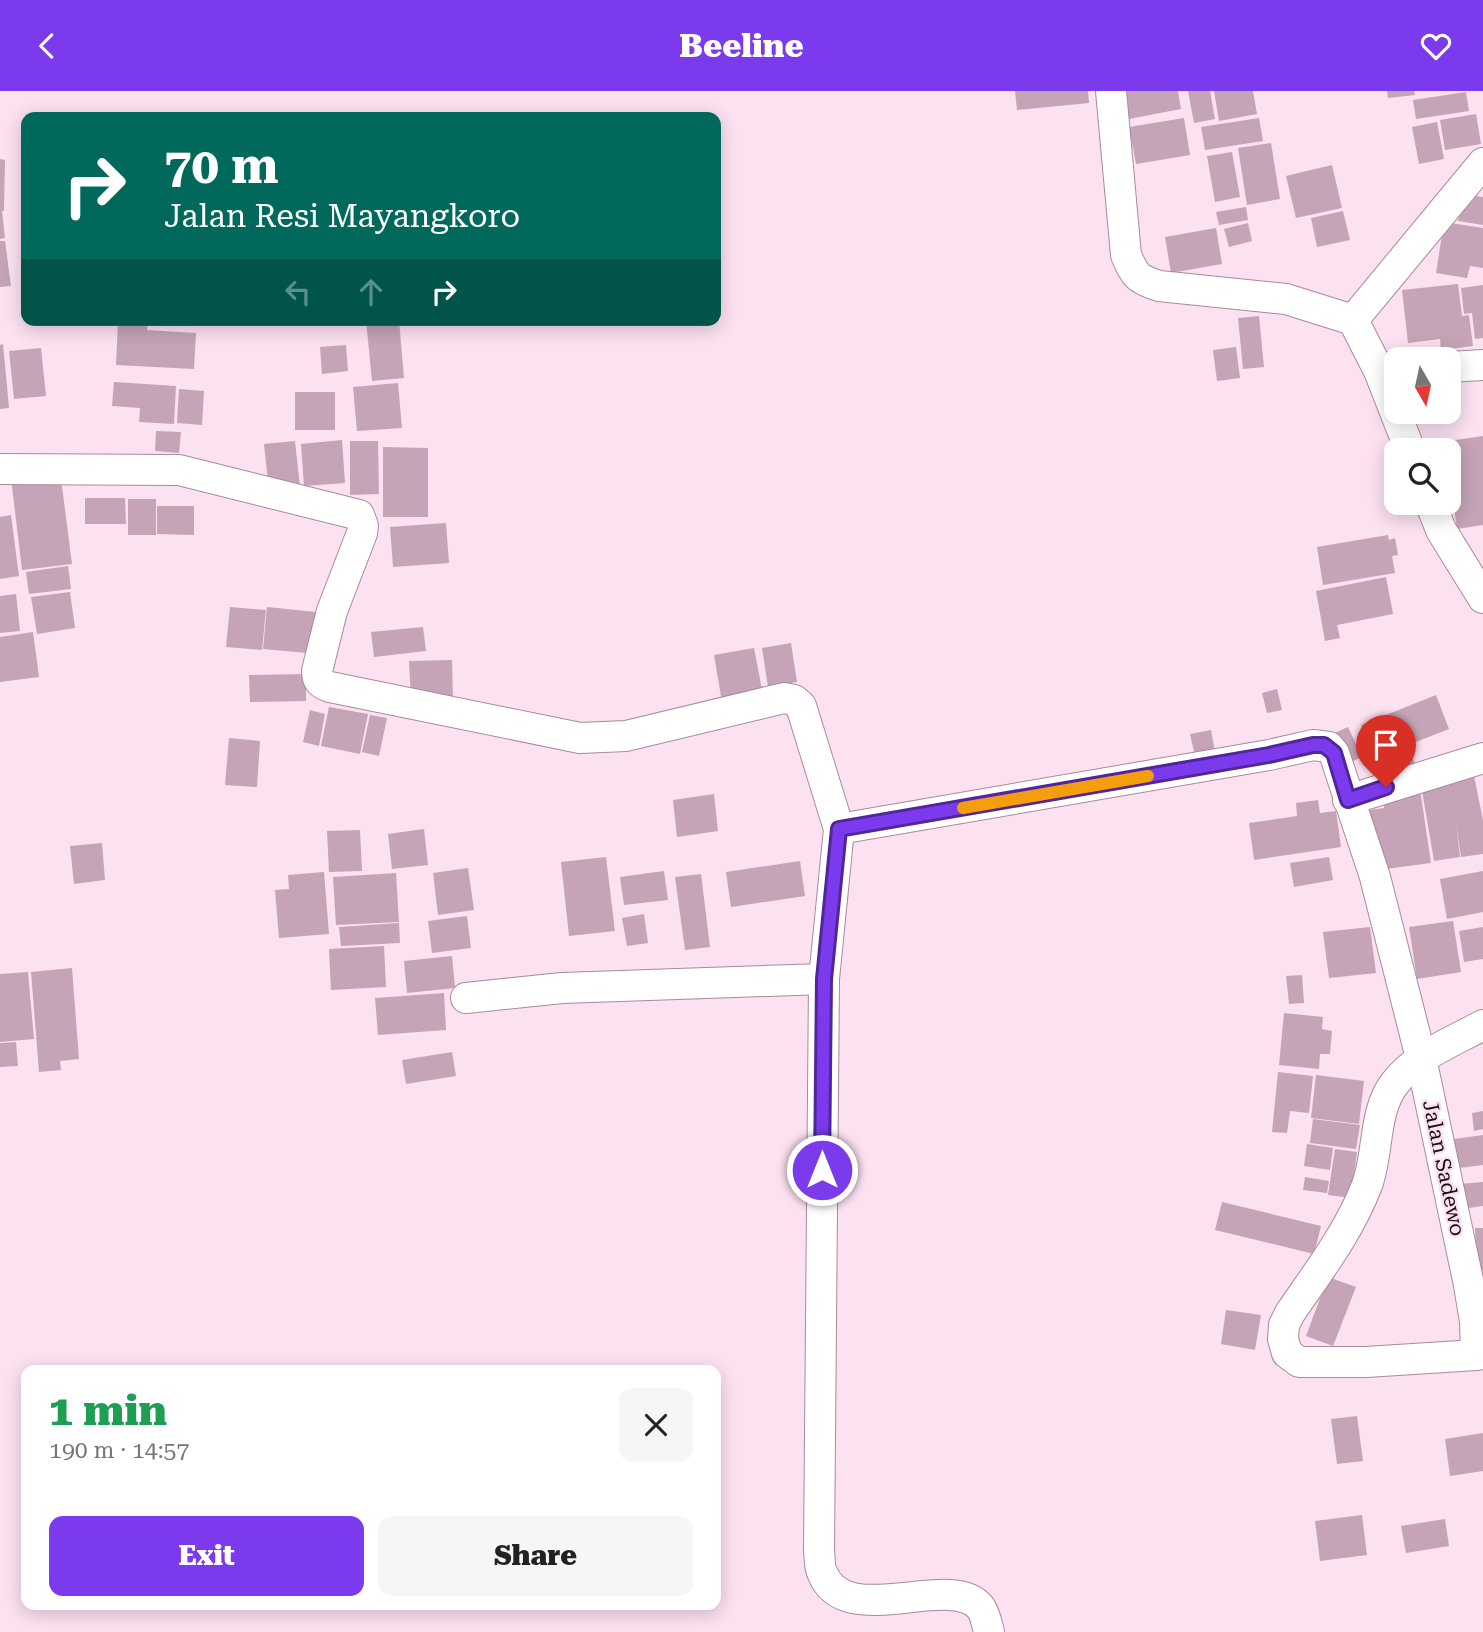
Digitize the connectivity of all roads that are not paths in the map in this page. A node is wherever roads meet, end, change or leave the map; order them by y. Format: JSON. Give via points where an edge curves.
{"nodes":[{"id":1,"x":1111,"y":91,"type":"edge"},
{"id":2,"x":1483,"y":163,"type":"edge"},
{"id":3,"x":1353,"y":320,"type":"junction"},
{"id":4,"x":1384,"y":365,"type":"edge"},
{"id":5,"x":1483,"y":365,"type":"edge"},
{"id":6,"x":1461,"y":366,"type":"edge"},
{"id":7,"x":0,"y":469,"type":"edge"},
{"id":8,"x":1435,"y":515,"type":"edge"},
{"id":9,"x":1483,"y":598,"type":"edge"},
{"id":10,"x":1483,"y":758,"type":"edge"},
{"id":11,"x":1348,"y":800,"type":"junction"},
{"id":12,"x":839,"y":829,"type":"junction"},
{"id":13,"x":824,"y":979,"type":"junction"},
{"id":14,"x":466,"y":998,"type":"dead end"},
{"id":15,"x":1483,"y":1025,"type":"edge"},
{"id":16,"x":1421,"y":1058,"type":"junction"},
{"id":17,"x":1480,"y":1355,"type":"edge"},
{"id":18,"x":989,"y":1632,"type":"edge"}],
"edges":[{"from":1,"to":3,"type":"street","via":[[1126,255],[1140,280],[1286,299]]},
{"from":2,"to":3,"type":"street"},
{"from":3,"to":4,"type":"street"},
{"from":5,"to":6,"type":"street"},
{"from":7,"to":12,"type":"street","via":[[179,470],[359,515],[362,533],[332,611],[317,671],[321,683],[330,687],[580,738],[626,736],[784,698],[794,700],[805,715]]},
{"from":8,"to":9,"type":"street"},
{"from":10,"to":11,"type":"street"},
{"from":11,"to":12,"type":"street","name":"Jalan Sadewo","via":[[1334,753],[1324,745],[1313,745]]},
{"from":11,"to":16,"type":"street","name":"Jalan Sadewo","via":[[1375,877]]},
{"from":12,"to":13,"type":"street"},
{"from":13,"to":14,"type":"street","via":[[562,988]]},
{"from":13,"to":18,"type":"street","via":[[822,1572],[832,1588],[847,1598],[968,1598],[981,1607]]},
{"from":15,"to":16,"type":"street"},
{"from":16,"to":17,"type":"street","name":"Jalan Sadewo"},
{"from":16,"to":17,"type":"street","via":[[1392,1086],[1366,1187],[1340,1240],[1290,1313],[1283,1339],[1287,1353],[1299,1362]]}]}
